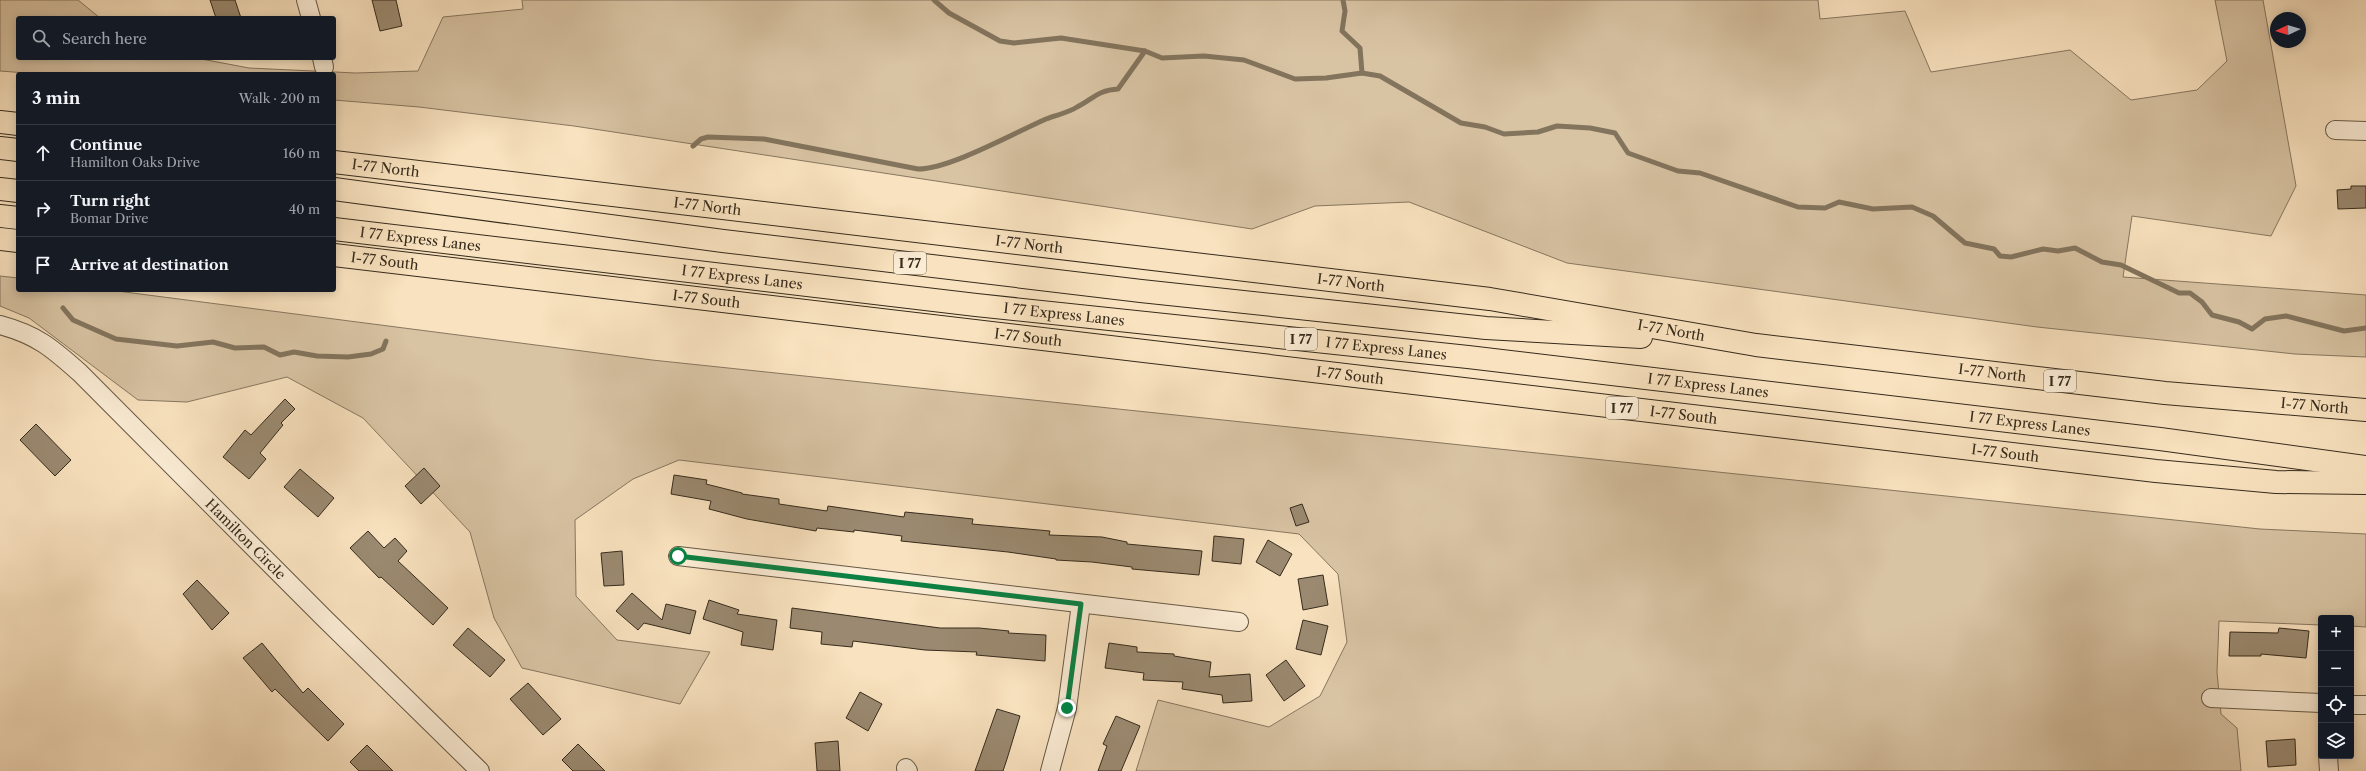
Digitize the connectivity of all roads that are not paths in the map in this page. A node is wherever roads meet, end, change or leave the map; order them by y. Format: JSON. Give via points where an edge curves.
{"nodes":[{"id":1,"x":306,"y":0,"type":"edge"},
{"id":2,"x":310,"y":16,"type":"edge"},
{"id":3,"x":0,"y":122,"type":"edge"},
{"id":4,"x":16,"y":124,"type":"edge"},
{"id":5,"x":2335,"y":130,"type":"dead end"},
{"id":6,"x":2366,"y":131,"type":"edge"},
{"id":7,"x":0,"y":148,"type":"edge"},
{"id":8,"x":16,"y":150,"type":"edge"},
{"id":9,"x":336,"y":162,"type":"edge"},
{"id":10,"x":0,"y":189,"type":"edge"},
{"id":11,"x":336,"y":189,"type":"edge"},
{"id":12,"x":16,"y":191,"type":"edge"},
{"id":13,"x":0,"y":216,"type":"edge"},
{"id":14,"x":16,"y":218,"type":"edge"},
{"id":15,"x":336,"y":229,"type":"edge"},
{"id":16,"x":0,"y":239,"type":"edge"},
{"id":17,"x":16,"y":241,"type":"edge"},
{"id":18,"x":336,"y":255,"type":"edge"},
{"id":19,"x":0,"y":325,"type":"edge"},
{"id":20,"x":1756,"y":345,"type":"junction"},
{"id":21,"x":2366,"y":410,"type":"edge"},
{"id":22,"x":2366,"y":467,"type":"edge"},
{"id":23,"x":2366,"y":483,"type":"edge"},
{"id":24,"x":678,"y":556,"type":"dead end"},
{"id":25,"x":1081,"y":604,"type":"junction"},
{"id":26,"x":1239,"y":622,"type":"dead end"},
{"id":27,"x":2211,"y":698,"type":"dead end"},
{"id":28,"x":2318,"y":703,"type":"edge"},
{"id":29,"x":2354,"y":705,"type":"edge"},
{"id":30,"x":2366,"y":706,"type":"edge"},
{"id":31,"x":2328,"y":759,"type":"edge"},
{"id":32,"x":480,"y":771,"type":"edge"},
{"id":33,"x":1050,"y":771,"type":"edge"},
{"id":34,"x":2329,"y":771,"type":"edge"}],
"edges":[{"from":1,"to":2,"type":"street"},
{"from":3,"to":4,"type":"highway"},
{"from":5,"to":6,"type":"street"},
{"from":7,"to":8,"type":"highway"},
{"from":9,"to":20,"type":"highway","name":"I-77 North","number":"I 77","via":[[1490,299]]},
{"from":10,"to":12,"type":"highway"},
{"from":11,"to":20,"type":"highway","number":"I 77","via":[[723,241],[1141,291],[1486,328]]},
{"from":13,"to":14,"type":"highway"},
{"from":15,"to":22,"type":"highway","name":"I 77 Express Lanes","number":"I 77","via":[[976,305],[1468,357],[2152,438]]},
{"from":16,"to":17,"type":"highway"},
{"from":18,"to":23,"type":"highway","name":"I-77 South","number":"I 77","via":[[2156,471],[2276,482]]},
{"from":19,"to":32,"type":"street","name":"Hamilton Circle","via":[[37,337],[80,373]]},
{"from":20,"to":21,"type":"highway","name":"I-77 North","number":"I 77","via":[[2165,393]]},
{"from":24,"to":25,"type":"street"},
{"from":25,"to":26,"type":"street"},
{"from":25,"to":33,"type":"street","via":[[1067,708]]},
{"from":27,"to":28,"type":"street"},
{"from":29,"to":30,"type":"street"},
{"from":31,"to":34,"type":"street"}]}
